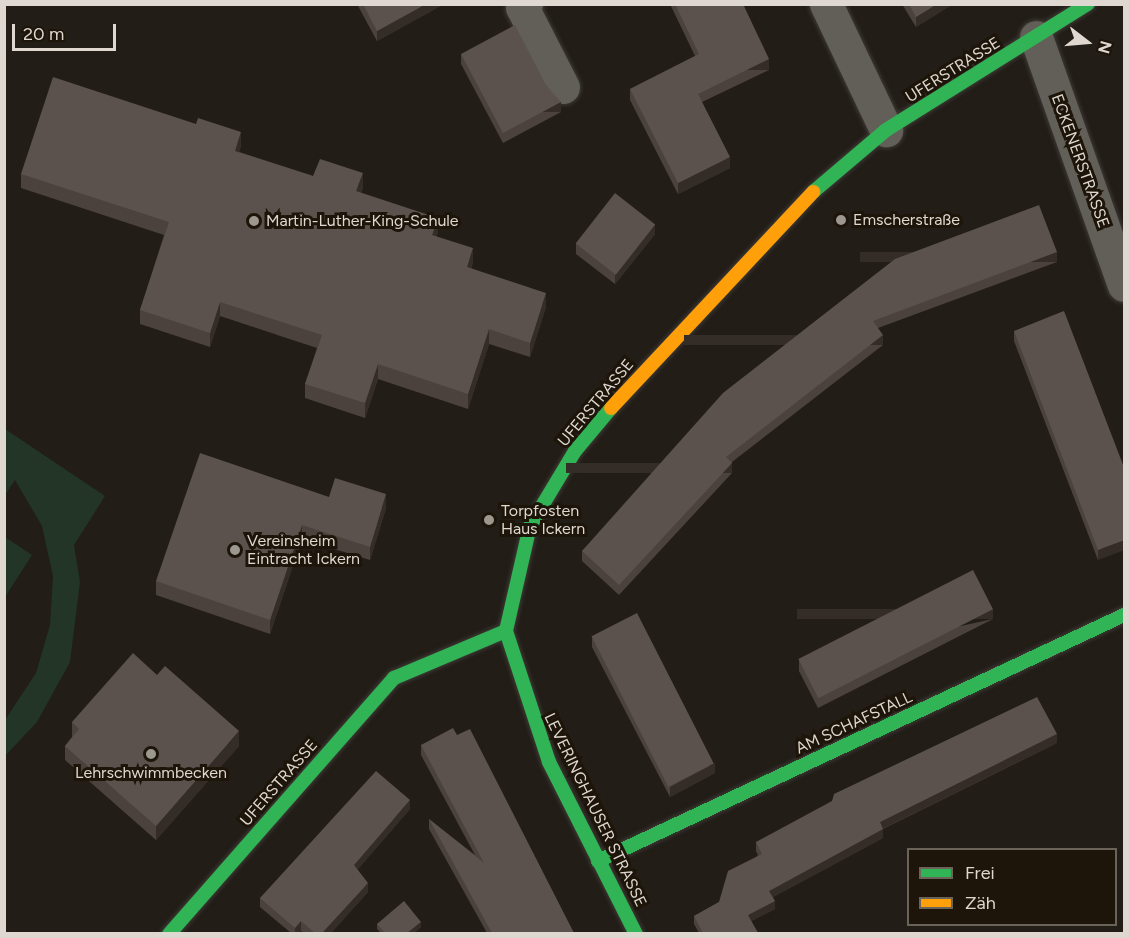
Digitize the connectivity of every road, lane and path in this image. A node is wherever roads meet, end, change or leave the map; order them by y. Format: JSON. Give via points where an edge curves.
{"nodes":[{"id":1,"x":526,"y":4,"type":"edge"},
{"id":2,"x":826,"y":4,"type":"edge"},
{"id":3,"x":1088,"y":4,"type":"edge"},
{"id":4,"x":1036,"y":37,"type":"junction"},
{"id":5,"x":563,"y":87,"type":"dead end"},
{"id":6,"x":886,"y":130,"type":"junction"},
{"id":7,"x":1125,"y":285,"type":"edge"},
{"id":8,"x":1125,"y":615,"type":"edge"},
{"id":9,"x":506,"y":630,"type":"junction"},
{"id":10,"x":598,"y":861,"type":"junction"},
{"id":11,"x":169,"y":933,"type":"edge"},
{"id":12,"x":636,"y":933,"type":"edge"}],
"edges":[{"from":1,"to":5,"type":"street","via":[[522,7]]},
{"from":2,"to":6,"type":"street"},
{"from":3,"to":4,"type":"main road","name":"UFERSTRASSE"},
{"from":4,"to":6,"type":"main road","name":"UFERSTRASSE"},
{"from":4,"to":7,"type":"street","name":"ECKENERSTRASSE"},
{"from":6,"to":9,"type":"main road","name":"UFERSTRASSE","via":[[793,213],[664,347],[575,451],[530,526]]},
{"from":8,"to":10,"type":"main road","name":"AM SCHAFSTALL"},
{"from":9,"to":10,"type":"main road","name":"LEVERINGHAUSER STRASSE","via":[[526,704]]},
{"from":9,"to":11,"type":"main road","name":"UFERSTRASSE","via":[[394,678]]},
{"from":10,"to":12,"type":"main road","name":"LEVERINGHAUSER STRASSE"}]}
